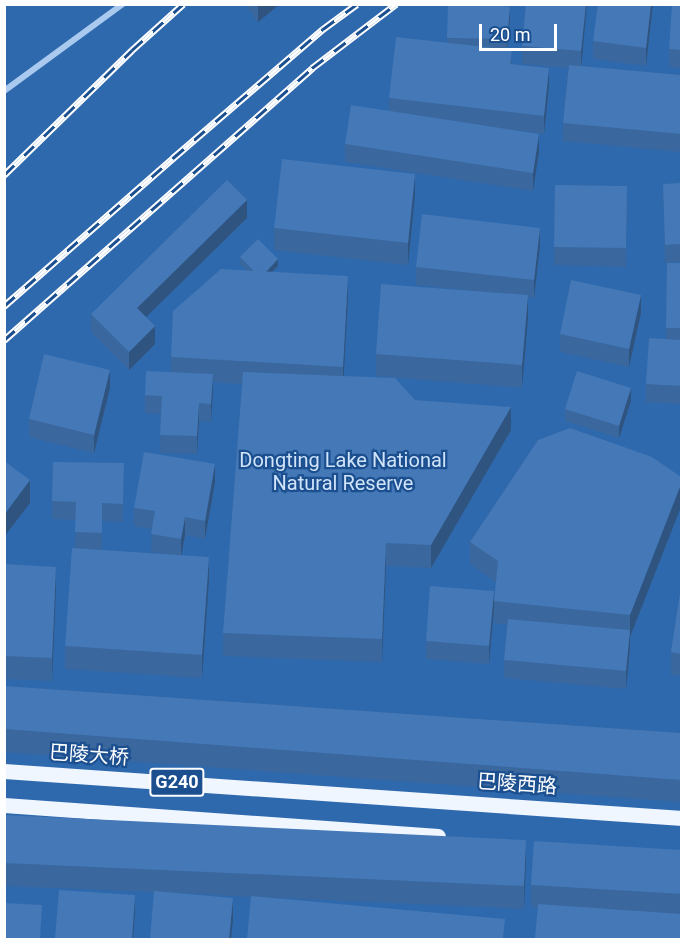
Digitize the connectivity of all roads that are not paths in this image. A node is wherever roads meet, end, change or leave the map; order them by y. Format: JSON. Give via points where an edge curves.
{"nodes":[{"id":1,"x":123,"y":4,"type":"edge"},
{"id":2,"x":4,"y":91,"type":"edge"},
{"id":3,"x":4,"y":771,"type":"edge"},
{"id":4,"x":350,"y":793,"type":"joint"},
{"id":5,"x":4,"y":806,"type":"edge"},
{"id":6,"x":681,"y":818,"type":"edge"},
{"id":7,"x":455,"y":837,"type":"edge"}],
"edges":[{"from":1,"to":2,"type":"street"},
{"from":3,"to":4,"type":"main road","name":"巴陵大桥","number":"G240"},
{"from":4,"to":6,"type":"main road","name":"巴陵西路","number":"G240"},
{"from":5,"to":7,"type":"main road","number":"G240"}]}
